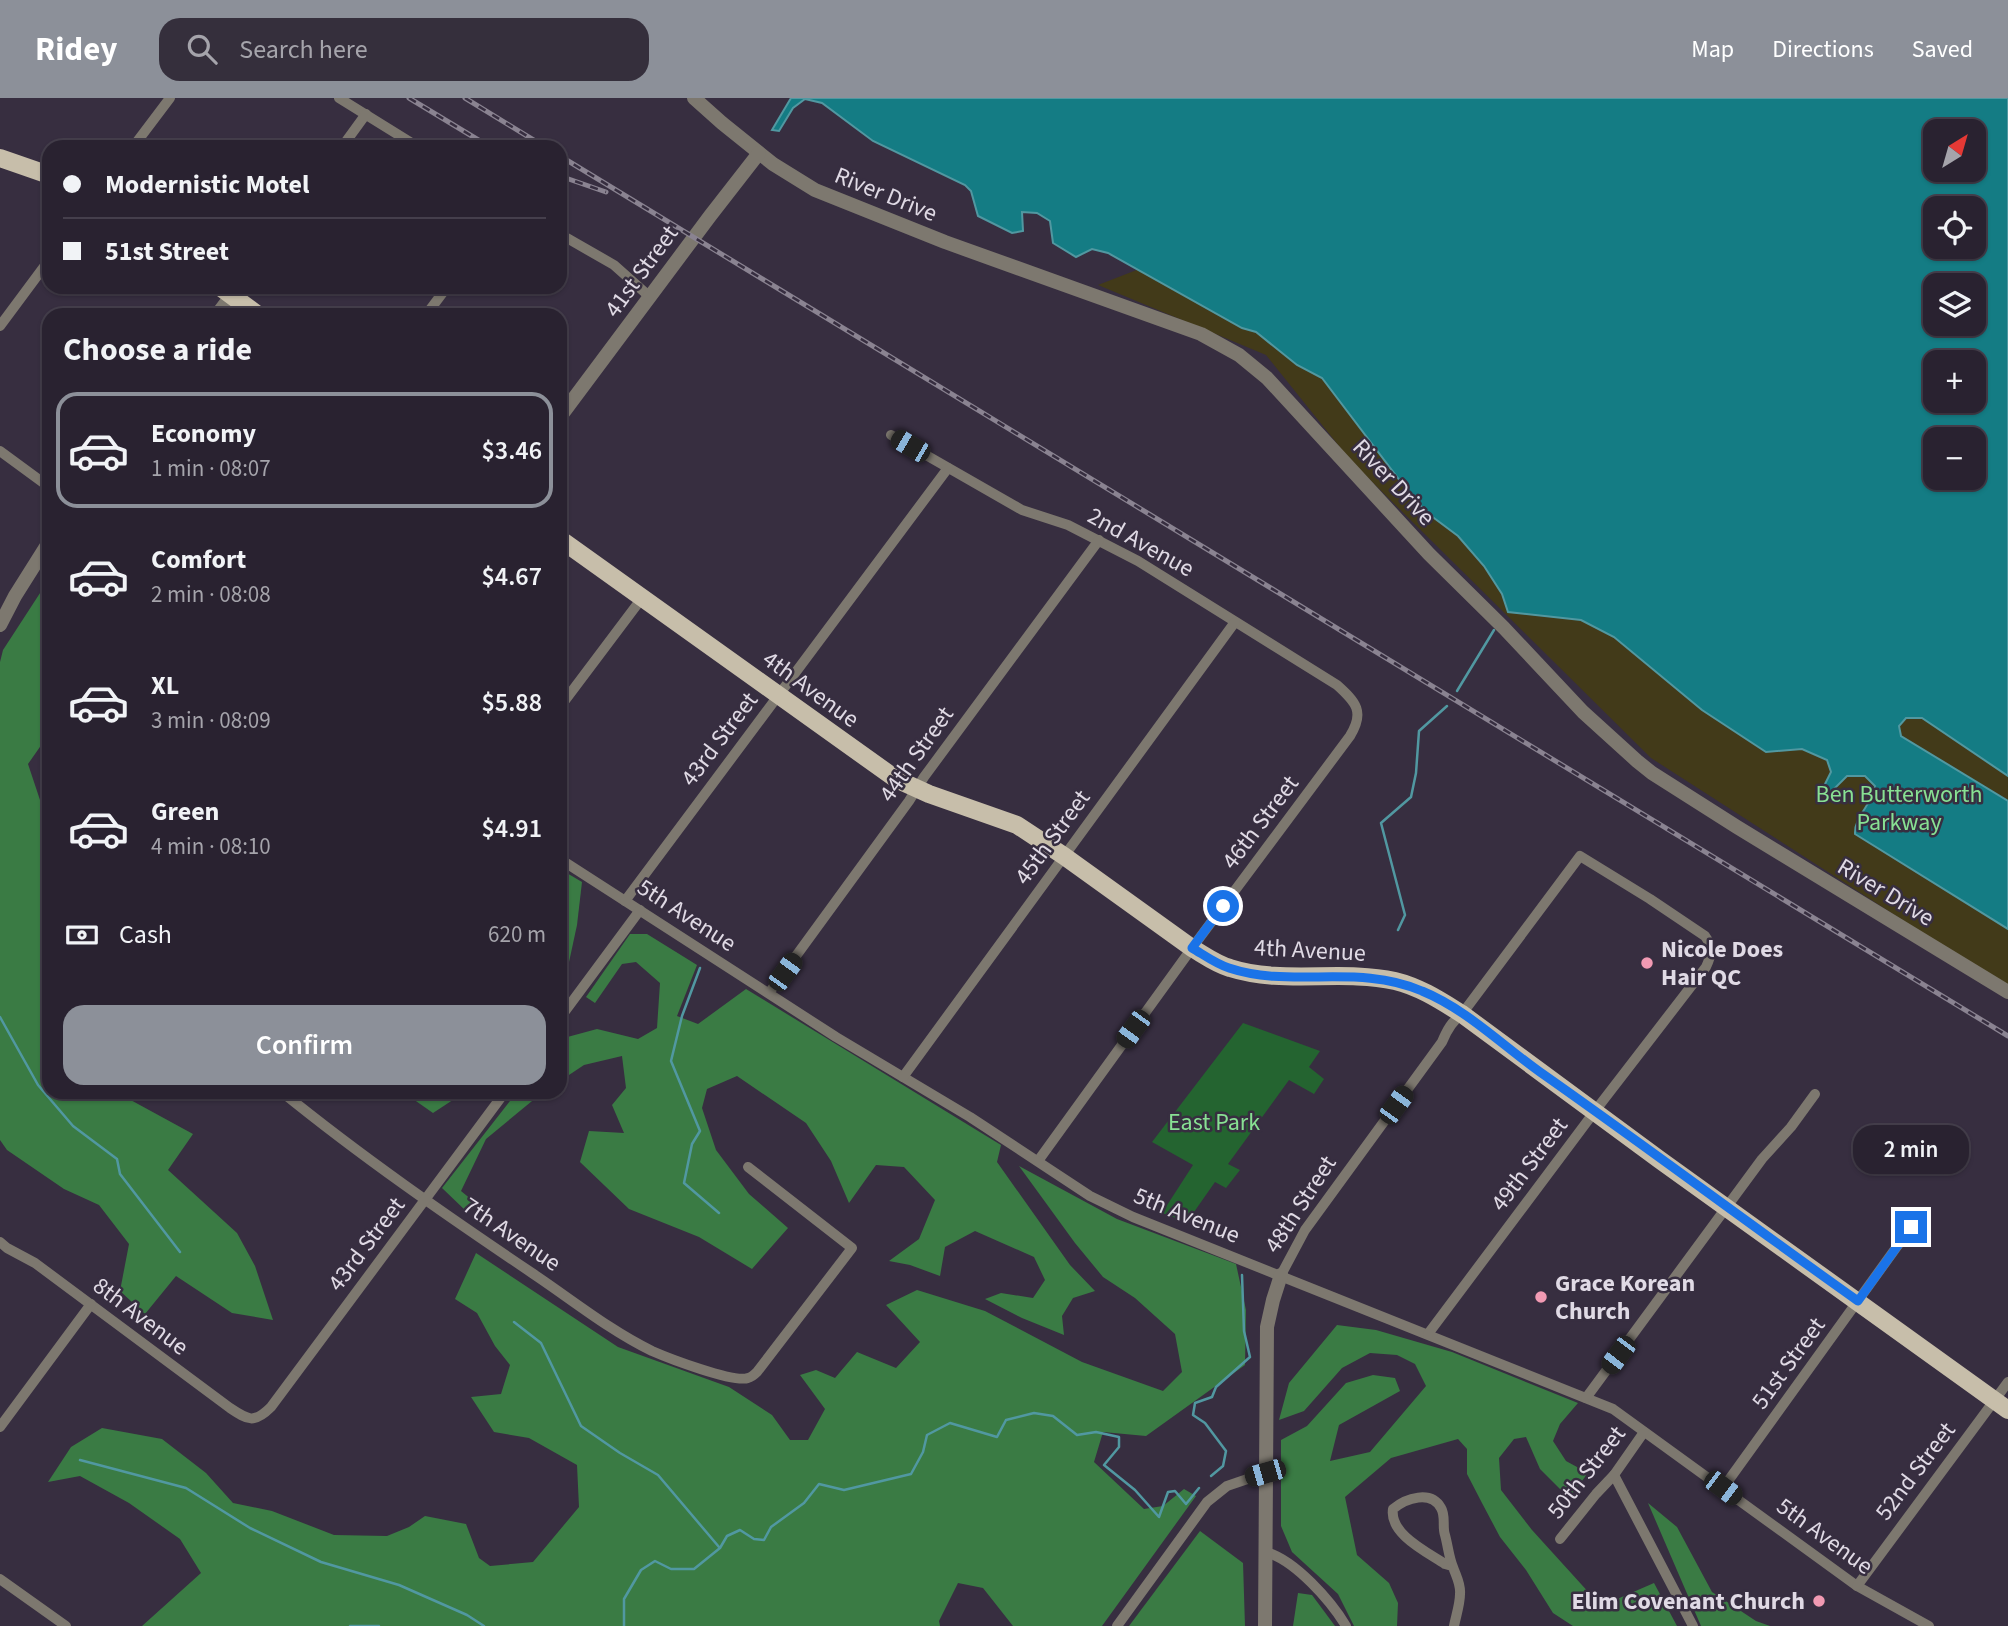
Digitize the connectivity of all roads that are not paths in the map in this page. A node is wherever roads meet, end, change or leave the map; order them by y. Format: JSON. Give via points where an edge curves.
{"nodes":[{"id":1,"x":170,"y":98,"type":"edge"},
{"id":2,"x":339,"y":98,"type":"edge"},
{"id":3,"x":694,"y":98,"type":"edge"},
{"id":4,"x":366,"y":114,"type":"junction"},
{"id":5,"x":138,"y":140,"type":"edge"},
{"id":6,"x":347,"y":140,"type":"edge"},
{"id":7,"x":407,"y":140,"type":"edge"},
{"id":8,"x":760,"y":153,"type":"junction"},
{"id":9,"x":0,"y":158,"type":"edge"},
{"id":10,"x":42,"y":173,"type":"edge"},
{"id":11,"x":567,"y":238,"type":"edge"},
{"id":12,"x":42,"y":269,"type":"edge"},
{"id":13,"x":234,"y":294,"type":"edge"},
{"id":14,"x":650,"y":297,"type":"junction"},
{"id":15,"x":250,"y":308,"type":"edge"},
{"id":16,"x":0,"y":326,"type":"edge"},
{"id":17,"x":567,"y":408,"type":"edge"},
{"id":18,"x":891,"y":435,"type":"dead end"},
{"id":19,"x":0,"y":451,"type":"edge"},
{"id":20,"x":948,"y":468,"type":"junction"},
{"id":21,"x":42,"y":482,"type":"edge"},
{"id":22,"x":1099,"y":540,"type":"junction"},
{"id":23,"x":567,"y":545,"type":"edge"},
{"id":24,"x":42,"y":553,"type":"edge"},
{"id":25,"x":642,"y":598,"type":"junction"},
{"id":26,"x":1235,"y":622,"type":"junction"},
{"id":27,"x":0,"y":625,"type":"edge"},
{"id":28,"x":778,"y":695,"type":"junction"},
{"id":29,"x":567,"y":698,"type":"edge"},
{"id":30,"x":1357,"y":708,"type":"joint"},
{"id":31,"x":917,"y":789,"type":"junction"},
{"id":32,"x":1064,"y":856,"type":"junction"},
{"id":33,"x":567,"y":864,"type":"edge"},
{"id":34,"x":625,"y":901,"type":"junction"},
{"id":35,"x":640,"y":910,"type":"junction"},
{"id":36,"x":1192,"y":948,"type":"junction"},
{"id":37,"x":1712,"y":950,"type":"joint"},
{"id":38,"x":2008,"y":992,"type":"edge"},
{"id":39,"x":769,"y":993,"type":"junction"},
{"id":40,"x":567,"y":1009,"type":"edge"},
{"id":41,"x":1462,"y":1014,"type":"junction"},
{"id":42,"x":903,"y":1077,"type":"junction"},
{"id":43,"x":1815,"y":1094,"type":"dead end"},
{"id":44,"x":291,"y":1099,"type":"edge"},
{"id":45,"x":500,"y":1099,"type":"edge"},
{"id":46,"x":1595,"y":1111,"type":"junction"},
{"id":47,"x":1038,"y":1161,"type":"junction"},
{"id":48,"x":748,"y":1167,"type":"dead end"},
{"id":49,"x":425,"y":1201,"type":"junction"},
{"id":50,"x":1727,"y":1207,"type":"junction"},
{"id":51,"x":1911,"y":1227,"type":"dead end"},
{"id":52,"x":0,"y":1242,"type":"edge"},
{"id":53,"x":1282,"y":1275,"type":"junction"},
{"id":54,"x":1858,"y":1301,"type":"junction"},
{"id":55,"x":91,"y":1304,"type":"junction"},
{"id":56,"x":1428,"y":1334,"type":"junction"},
{"id":57,"x":2008,"y":1382,"type":"edge"},
{"id":58,"x":1586,"y":1398,"type":"junction"},
{"id":59,"x":2001,"y":1405,"type":"edge"},
{"id":60,"x":4,"y":1413,"type":"edge"},
{"id":61,"x":258,"y":1418,"type":"joint"},
{"id":62,"x":0,"y":1427,"type":"edge"},
{"id":63,"x":1644,"y":1432,"type":"junction"},
{"id":64,"x":1265,"y":1473,"type":"junction"},
{"id":65,"x":1614,"y":1475,"type":"junction"},
{"id":66,"x":1723,"y":1488,"type":"junction"},
{"id":67,"x":1560,"y":1539,"type":"dead end"},
{"id":68,"x":1266,"y":1552,"type":"junction"},
{"id":69,"x":1452,"y":1566,"type":"junction"},
{"id":70,"x":0,"y":1579,"type":"edge"},
{"id":71,"x":1857,"y":1586,"type":"junction"},
{"id":72,"x":66,"y":1626,"type":"edge"},
{"id":73,"x":1117,"y":1626,"type":"edge"},
{"id":74,"x":1265,"y":1626,"type":"edge"},
{"id":75,"x":1346,"y":1626,"type":"edge"},
{"id":76,"x":1454,"y":1626,"type":"edge"},
{"id":77,"x":1693,"y":1626,"type":"edge"},
{"id":78,"x":1929,"y":1626,"type":"edge"}],
"edges":[{"from":1,"to":5,"type":"street"},
{"from":2,"to":4,"type":"street"},
{"from":3,"to":8,"type":"street","name":"River Drive"},
{"from":4,"to":6,"type":"street"},
{"from":4,"to":7,"type":"street"},
{"from":8,"to":14,"type":"street","name":"41st Street"},
{"from":8,"to":38,"type":"street","name":"River Drive","via":[[815,190],[1230,348],[1267,378],[1429,554],[1637,761]]},
{"from":9,"to":10,"type":"main road"},
{"from":11,"to":14,"type":"street","via":[[614,265]]},
{"from":12,"to":16,"type":"street"},
{"from":13,"to":15,"type":"main road"},
{"from":14,"to":17,"type":"street","name":"41st Street"},
{"from":18,"to":20,"type":"street","name":"2nd Avenue"},
{"from":19,"to":21,"type":"street"},
{"from":20,"to":22,"type":"street","name":"2nd Avenue","via":[[1022,510]]},
{"from":20,"to":28,"type":"street","name":"43rd Street"},
{"from":22,"to":26,"type":"street","name":"2nd Avenue"},
{"from":22,"to":31,"type":"street","name":"44th Street"},
{"from":23,"to":25,"type":"main road","name":"4th Avenue"},
{"from":24,"to":27,"type":"street"},
{"from":25,"to":28,"type":"main road","name":"4th Avenue"},
{"from":25,"to":29,"type":"street"},
{"from":26,"to":30,"type":"street","name":"2nd Avenue","via":[[1337,684]]},
{"from":26,"to":32,"type":"street","name":"45th Street"},
{"from":28,"to":31,"type":"main road","name":"4th Avenue"},
{"from":28,"to":34,"type":"street","name":"43rd Street"},
{"from":30,"to":36,"type":"street","name":"46th Street","via":[[1358,723],[1350,736]]},
{"from":31,"to":32,"type":"main road","name":"4th Avenue","via":[[1017,825]]},
{"from":31,"to":39,"type":"street","name":"44th Street"},
{"from":32,"to":36,"type":"main road","name":"4th Avenue"},
{"from":32,"to":42,"type":"street","name":"45th Street"},
{"from":33,"to":34,"type":"street","name":"5th Avenue"},
{"from":34,"to":35,"type":"street","name":"5th Avenue"},
{"from":35,"to":39,"type":"street","name":"5th Avenue"},
{"from":35,"to":40,"type":"street"},
{"from":36,"to":41,"type":"main road","name":"4th Avenue","via":[[1228,968],[1258,975],[1365,976],[1398,982],[1424,991]]},
{"from":36,"to":47,"type":"street","name":"46th Street"},
{"from":37,"to":41,"type":"street","name":"48th Street","via":[[1696,930],[1580,856]]},
{"from":37,"to":46,"type":"street","name":"49th Street","via":[[1706,967]]},
{"from":39,"to":42,"type":"street","name":"5th Avenue"},
{"from":41,"to":46,"type":"main road","name":"4th Avenue"},
{"from":41,"to":53,"type":"street","name":"48th Street","via":[[1305,1230]]},
{"from":42,"to":47,"type":"street","name":"5th Avenue"},
{"from":43,"to":50,"type":"street","name":"50th Street"},
{"from":44,"to":49,"type":"street","name":"7th Avenue"},
{"from":45,"to":49,"type":"street","name":"43rd Street"},
{"from":46,"to":50,"type":"main road","name":"4th Avenue"},
{"from":46,"to":56,"type":"street","name":"49th Street"},
{"from":47,"to":53,"type":"street","name":"5th Avenue","via":[[1111,1207]]},
{"from":48,"to":49,"type":"street","name":"7th Avenue","via":[[852,1248],[751,1377],[737,1378],[651,1350]]},
{"from":49,"to":61,"type":"street","name":"43rd Street","via":[[271,1408]]},
{"from":50,"to":54,"type":"main road","name":"4th Avenue"},
{"from":50,"to":58,"type":"street","name":"50th Street"},
{"from":51,"to":54,"type":"street","name":"51st Street"},
{"from":52,"to":55,"type":"street","name":"8th Avenue"},
{"from":53,"to":56,"type":"street","name":"5th Avenue"},
{"from":53,"to":64,"type":"street","name":"48th Street","via":[[1267,1327]]},
{"from":54,"to":59,"type":"main road","name":"4th Avenue"},
{"from":54,"to":66,"type":"street","name":"51st Street"},
{"from":55,"to":60,"type":"street"},
{"from":55,"to":61,"type":"street","name":"8th Avenue","via":[[236,1412]]},
{"from":56,"to":58,"type":"street","name":"5th Avenue"},
{"from":57,"to":59,"type":"street","name":"52nd Street"},
{"from":58,"to":63,"type":"street","name":"5th Avenue","via":[[1613,1409]]},
{"from":59,"to":71,"type":"street","name":"52nd Street"},
{"from":60,"to":62,"type":"street"},
{"from":63,"to":65,"type":"street","name":"50th Street"},
{"from":63,"to":66,"type":"street","name":"5th Avenue"},
{"from":64,"to":68,"type":"street","name":"48th Street"},
{"from":64,"to":73,"type":"street","via":[[1227,1486],[1208,1502]]},
{"from":65,"to":67,"type":"street","name":"50th Street"},
{"from":65,"to":77,"type":"street"},
{"from":66,"to":71,"type":"street","name":"5th Avenue"},
{"from":68,"to":74,"type":"street","name":"48th Street"},
{"from":68,"to":75,"type":"street","via":[[1298,1571],[1328,1599]]},
{"from":69,"to":69,"type":"street","via":[[1441,1507],[1419,1497],[1393,1509],[1401,1532]]},
{"from":69,"to":76,"type":"street","via":[[1460,1594]]},
{"from":70,"to":72,"type":"street"},
{"from":71,"to":78,"type":"street","name":"5th Avenue"}]}
